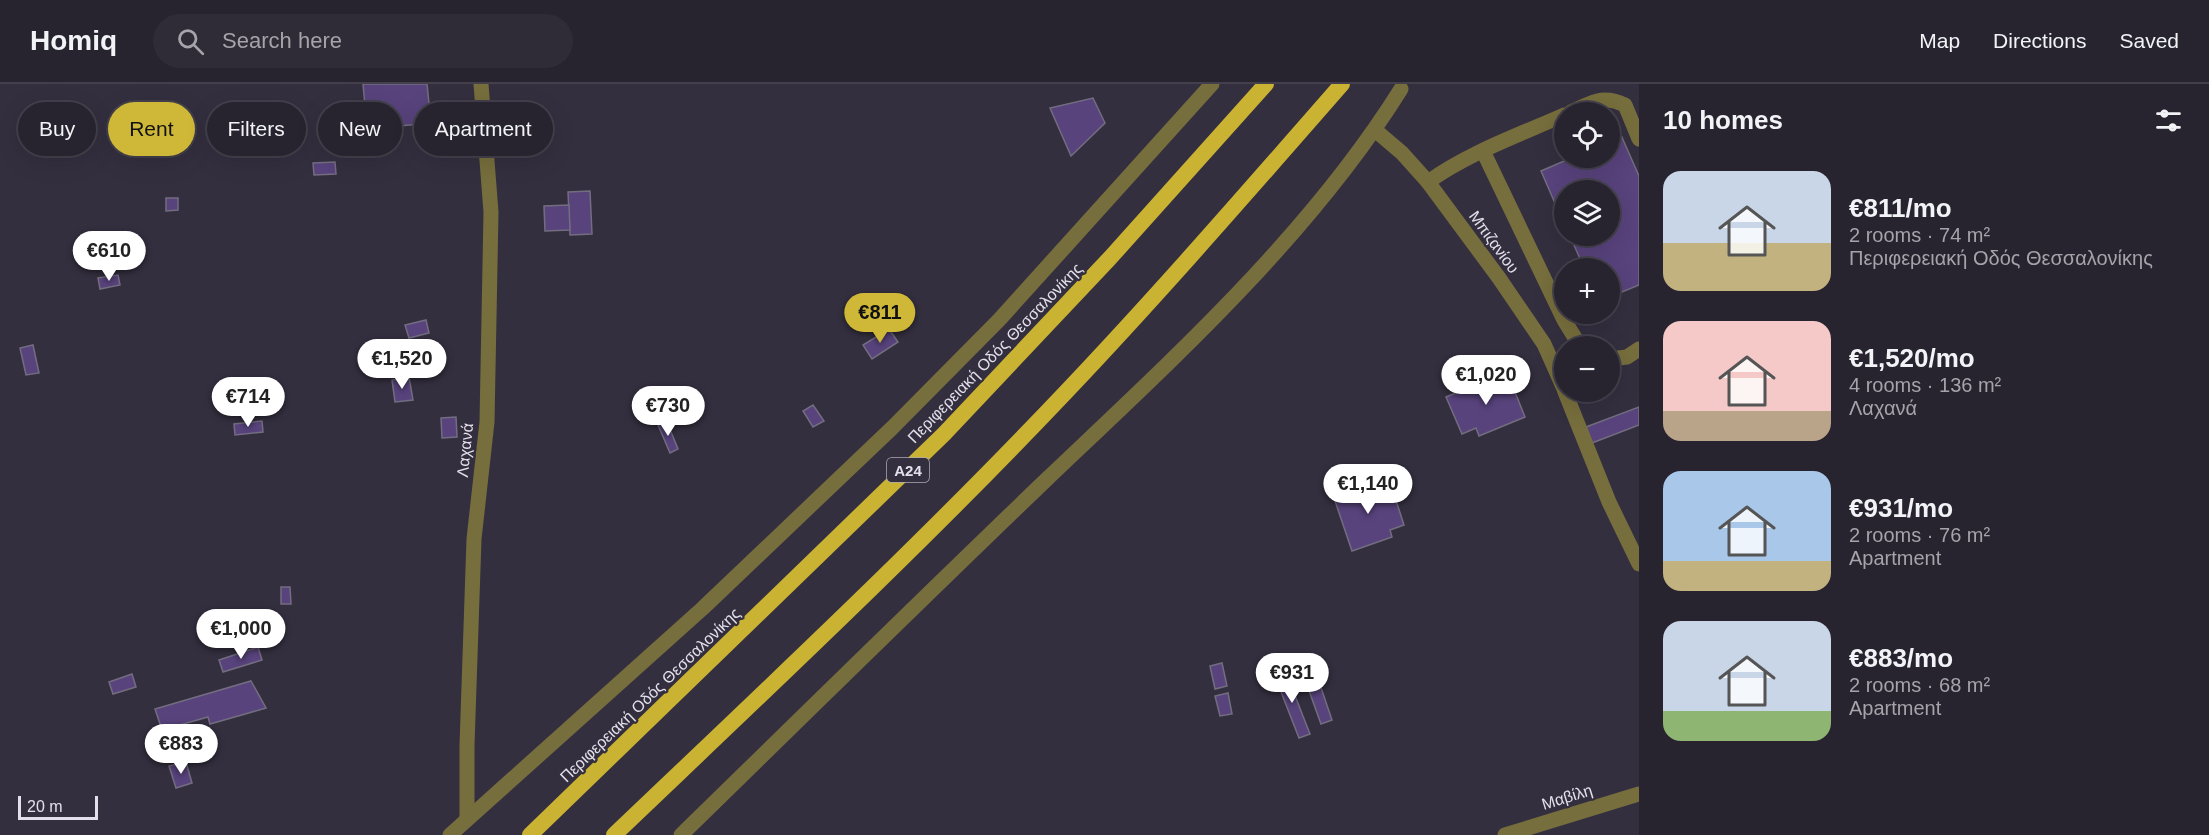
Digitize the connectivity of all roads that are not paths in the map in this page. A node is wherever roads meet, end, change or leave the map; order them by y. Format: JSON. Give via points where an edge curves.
{"nodes":[{"id":1,"x":481,"y":84,"type":"edge"},
{"id":2,"x":1212,"y":84,"type":"edge"},
{"id":3,"x":1266,"y":84,"type":"edge"},
{"id":4,"x":1342,"y":84,"type":"edge"},
{"id":5,"x":1401,"y":89,"type":"dead end"},
{"id":6,"x":1594,"y":102,"type":"edge"},
{"id":7,"x":1618,"y":102,"type":"edge"},
{"id":8,"x":1620,"y":103,"type":"edge"},
{"id":9,"x":1554,"y":119,"type":"edge"},
{"id":10,"x":1375,"y":130,"type":"junction"},
{"id":11,"x":1639,"y":139,"type":"edge"},
{"id":12,"x":1483,"y":151,"type":"junction"},
{"id":13,"x":1428,"y":182,"type":"junction"},
{"id":14,"x":1574,"y":336,"type":"edge"},
{"id":15,"x":1639,"y":348,"type":"edge"},
{"id":16,"x":1620,"y":358,"type":"edge"},
{"id":17,"x":1554,"y":360,"type":"edge"},
{"id":18,"x":1570,"y":402,"type":"edge"},
{"id":19,"x":1639,"y":564,"type":"edge"},
{"id":20,"x":1639,"y":794,"type":"edge"},
{"id":21,"x":467,"y":819,"type":"junction"},
{"id":22,"x":450,"y":835,"type":"edge"},
{"id":23,"x":530,"y":835,"type":"edge"},
{"id":24,"x":614,"y":835,"type":"edge"},
{"id":25,"x":681,"y":835,"type":"edge"},
{"id":26,"x":1506,"y":835,"type":"edge"}],
"edges":[{"from":1,"to":21,"type":"street","name":"Λαχανά","via":[[491,212],[487,422],[474,550]]},
{"from":2,"to":21,"type":"street","via":[[999,320],[892,428],[703,608]]},
{"from":3,"to":23,"type":"highway","name":"Περιφερειακή Οδός Θεσσαλονίκης","number":"Α24","via":[[960,417]]},
{"from":4,"to":24,"type":"highway","via":[[1163,288],[1062,396],[913,548]]},
{"from":5,"to":10,"type":"street"},
{"from":6,"to":7,"type":"street","via":[[1603,98]]},
{"from":8,"to":11,"type":"street","via":[[1625,105]]},
{"from":9,"to":12,"type":"street"},
{"from":10,"to":13,"type":"street","name":"Μπιζανίου"},
{"from":10,"to":25,"type":"street","via":[[1288,239],[1184,347]]},
{"from":12,"to":13,"type":"street"},
{"from":12,"to":14,"type":"street"},
{"from":13,"to":17,"type":"street","name":"Μπιζανίου"},
{"from":15,"to":16,"type":"street"},
{"from":18,"to":19,"type":"street","name":"Μπιζανίου","via":[[1609,502]]},
{"from":20,"to":26,"type":"street","name":"Μαβίλη"},
{"from":21,"to":22,"type":"street"}]}
